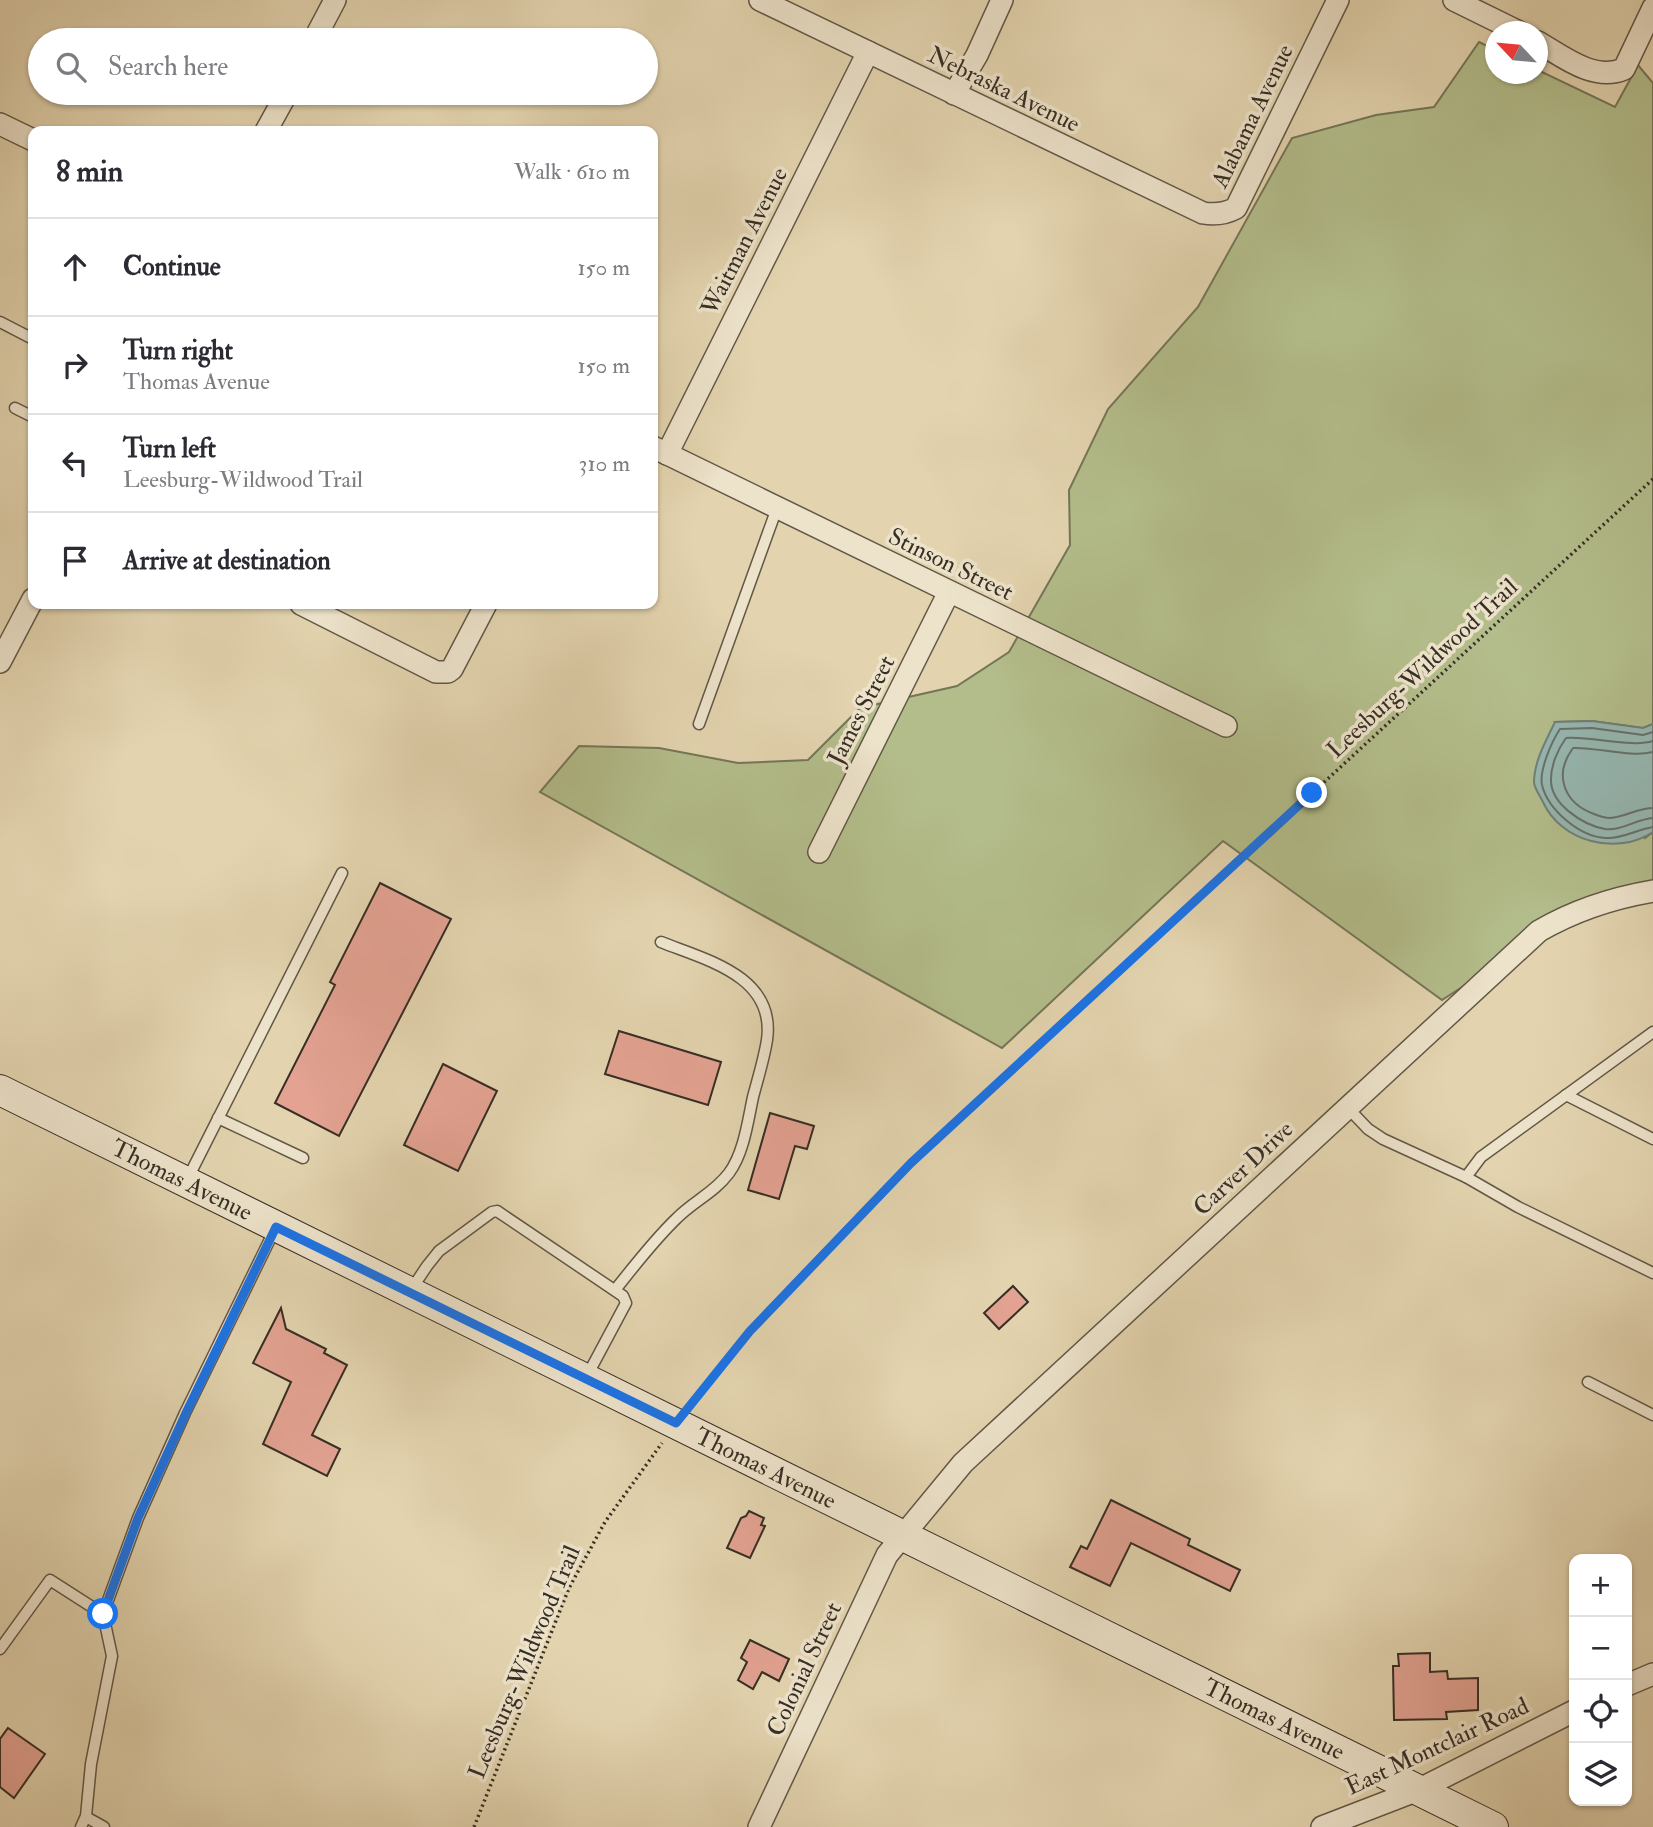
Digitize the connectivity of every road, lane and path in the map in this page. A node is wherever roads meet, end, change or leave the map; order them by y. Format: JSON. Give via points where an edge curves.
{"nodes":[{"id":1,"x":335,"y":0,"type":"edge"},
{"id":2,"x":760,"y":0,"type":"edge"},
{"id":3,"x":1002,"y":0,"type":"edge"},
{"id":4,"x":1338,"y":0,"type":"edge"},
{"id":5,"x":1454,"y":0,"type":"edge"},
{"id":6,"x":1653,"y":8,"type":"edge"},
{"id":7,"x":1497,"y":21,"type":"edge"},
{"id":8,"x":320,"y":28,"type":"edge"},
{"id":9,"x":1548,"y":48,"type":"edge"},
{"id":10,"x":868,"y":52,"type":"junction"},
{"id":11,"x":954,"y":93,"type":"junction"},
{"id":12,"x":280,"y":105,"type":"edge"},
{"id":13,"x":0,"y":124,"type":"edge"},
{"id":14,"x":269,"y":126,"type":"edge"},
{"id":15,"x":28,"y":138,"type":"edge"},
{"id":16,"x":1227,"y":212,"type":"joint"},
{"id":17,"x":0,"y":322,"type":"edge"},
{"id":18,"x":28,"y":336,"type":"edge"},
{"id":19,"x":15,"y":408,"type":"dead end"},
{"id":20,"x":28,"y":414,"type":"edge"},
{"id":21,"x":660,"y":450,"type":"edge"},
{"id":22,"x":1653,"y":479,"type":"edge"},
{"id":23,"x":777,"y":508,"type":"junction"},
{"id":24,"x":949,"y":592,"type":"junction"},
{"id":25,"x":28,"y":608,"type":"edge"},
{"id":26,"x":311,"y":609,"type":"edge"},
{"id":27,"x":484,"y":609,"type":"edge"},
{"id":28,"x":0,"y":662,"type":"edge"},
{"id":29,"x":699,"y":724,"type":"dead end"},
{"id":30,"x":1226,"y":726,"type":"dead end"},
{"id":31,"x":819,"y":852,"type":"dead end"},
{"id":32,"x":342,"y":873,"type":"dead end"},
{"id":33,"x":1653,"y":891,"type":"edge"},
{"id":34,"x":661,"y":942,"type":"dead end"},
{"id":35,"x":1653,"y":1032,"type":"edge"},
{"id":36,"x":0,"y":1090,"type":"edge"},
{"id":37,"x":1566,"y":1095,"type":"junction"},
{"id":38,"x":1347,"y":1107,"type":"junction"},
{"id":39,"x":218,"y":1118,"type":"junction"},
{"id":40,"x":1653,"y":1139,"type":"edge"},
{"id":41,"x":303,"y":1158,"type":"dead end"},
{"id":42,"x":1466,"y":1177,"type":"junction"},
{"id":43,"x":186,"y":1182,"type":"junction"},
{"id":44,"x":276,"y":1227,"type":"junction"},
{"id":45,"x":1653,"y":1273,"type":"edge"},
{"id":46,"x":615,"y":1290,"type":"junction"},
{"id":47,"x":410,"y":1293,"type":"junction"},
{"id":48,"x":585,"y":1379,"type":"junction"},
{"id":49,"x":1588,"y":1382,"type":"dead end"},
{"id":50,"x":1653,"y":1415,"type":"edge"},
{"id":51,"x":676,"y":1423,"type":"junction"},
{"id":52,"x":902,"y":1536,"type":"junction"},
{"id":53,"x":103,"y":1614,"type":"junction"},
{"id":54,"x":0,"y":1649,"type":"edge"},
{"id":55,"x":1653,"y":1674,"type":"edge"},
{"id":56,"x":1632,"y":1683,"type":"edge"},
{"id":57,"x":1569,"y":1714,"type":"edge"},
{"id":58,"x":1418,"y":1790,"type":"junction"},
{"id":59,"x":83,"y":1822,"type":"edge"},
{"id":60,"x":104,"y":1827,"type":"edge"},
{"id":61,"x":474,"y":1827,"type":"edge"},
{"id":62,"x":760,"y":1827,"type":"edge"},
{"id":63,"x":1321,"y":1827,"type":"edge"},
{"id":64,"x":1493,"y":1827,"type":"edge"}],
"edges":[{"from":1,"to":8,"type":"street"},
{"from":2,"to":10,"type":"street","name":"Nebraska Avenue"},
{"from":3,"to":11,"type":"street"},
{"from":4,"to":16,"type":"street","name":"Alabama Avenue","via":[[1236,208]]},
{"from":5,"to":7,"type":"street"},
{"from":6,"to":9,"type":"street","via":[[1620,71],[1586,69]]},
{"from":10,"to":11,"type":"street","name":"Nebraska Avenue"},
{"from":10,"to":21,"type":"street","name":"Waitman Avenue"},
{"from":11,"to":16,"type":"street","name":"Nebraska Avenue","via":[[1203,213]]},
{"from":12,"to":14,"type":"street"},
{"from":13,"to":15,"type":"street"},
{"from":17,"to":18,"type":"lane"},
{"from":19,"to":20,"type":"lane"},
{"from":21,"to":23,"type":"street","name":"Stinson Street"},
{"from":22,"to":51,"type":"path","name":"Leesburg-Wildwood Trail","via":[[911,1163],[750,1331]]},
{"from":23,"to":24,"type":"street","name":"Stinson Street"},
{"from":23,"to":29,"type":"lane"},
{"from":24,"to":30,"type":"street","name":"Stinson Street"},
{"from":24,"to":31,"type":"street","name":"James Street"},
{"from":25,"to":28,"type":"street"},
{"from":26,"to":27,"type":"street","via":[[436,672],[448,672],[460,657]]},
{"from":32,"to":39,"type":"lane"},
{"from":33,"to":38,"type":"street","name":"Carver Drive","via":[[1594,904],[1539,932]]},
{"from":34,"to":46,"type":"lane","via":[[722,966],[749,983],[764,1007],[767,1038],[732,1170],[648,1247]]},
{"from":35,"to":37,"type":"lane"},
{"from":36,"to":43,"type":"street","name":"Thomas Avenue"},
{"from":37,"to":40,"type":"lane"},
{"from":37,"to":42,"type":"lane","via":[[1481,1157]]},
{"from":38,"to":42,"type":"lane","via":[[1383,1139]]},
{"from":38,"to":52,"type":"street","name":"Carver Drive","via":[[963,1463]]},
{"from":39,"to":41,"type":"lane"},
{"from":39,"to":43,"type":"lane"},
{"from":42,"to":45,"type":"lane"},
{"from":43,"to":44,"type":"street","name":"Thomas Avenue"},
{"from":44,"to":47,"type":"street","name":"Thomas Avenue"},
{"from":44,"to":53,"type":"lane","via":[[144,1506]]},
{"from":46,"to":47,"type":"lane","via":[[497,1211],[439,1251]]},
{"from":46,"to":48,"type":"lane","via":[[626,1303]]},
{"from":47,"to":48,"type":"street","name":"Thomas Avenue"},
{"from":48,"to":51,"type":"street","name":"Thomas Avenue"},
{"from":49,"to":50,"type":"lane"},
{"from":51,"to":52,"type":"street","name":"Thomas Avenue"},
{"from":51,"to":61,"type":"path","name":"Leesburg-Wildwood Trail","via":[[606,1522],[569,1588]]},
{"from":52,"to":58,"type":"street","name":"Thomas Avenue"},
{"from":52,"to":62,"type":"street","name":"Colonial Street","via":[[887,1555]]},
{"from":53,"to":54,"type":"lane","via":[[50,1580]]},
{"from":53,"to":59,"type":"lane","via":[[112,1656]]},
{"from":55,"to":56,"type":"street"},
{"from":57,"to":58,"type":"street","name":"East Montclair Road"},
{"from":58,"to":63,"type":"street","name":"East Montclair Road"},
{"from":58,"to":64,"type":"street","name":"Thomas Avenue"},
{"from":59,"to":60,"type":"lane"}]}
